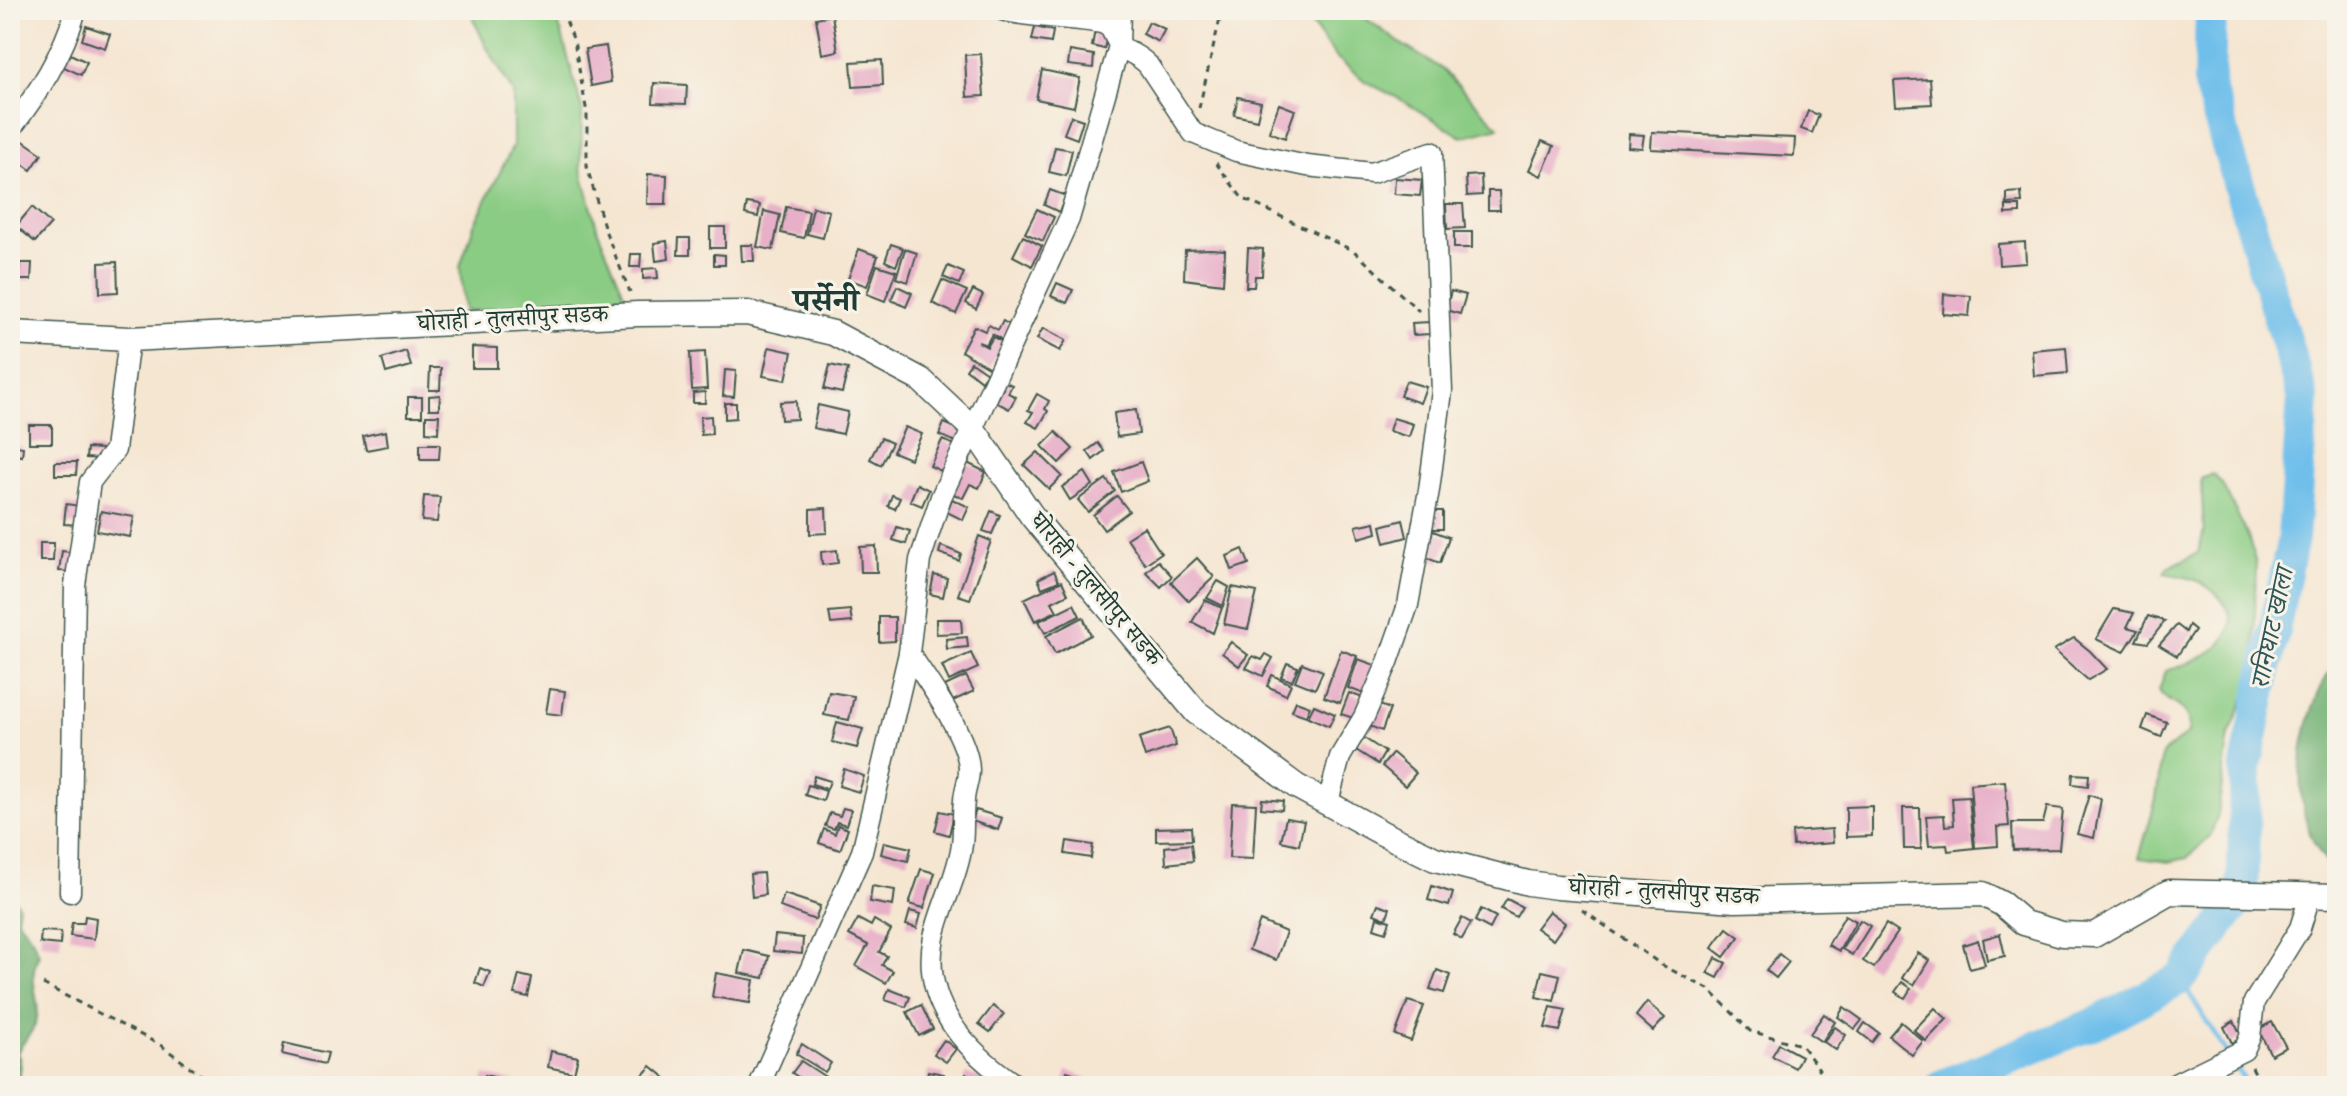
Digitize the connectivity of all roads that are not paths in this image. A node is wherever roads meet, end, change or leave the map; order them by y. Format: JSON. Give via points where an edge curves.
{"nodes":[{"id":1,"x":76,"y":10,"type":"edge"},
{"id":2,"x":1002,"y":10,"type":"edge"},
{"id":3,"x":1120,"y":10,"type":"edge"},
{"id":4,"x":1119,"y":46,"type":"junction"},
{"id":5,"x":10,"y":130,"type":"edge"},
{"id":6,"x":10,"y":333,"type":"edge"},
{"id":7,"x":129,"y":339,"type":"junction"},
{"id":8,"x":973,"y":429,"type":"junction"},
{"id":9,"x":909,"y":653,"type":"junction"},
{"id":10,"x":1328,"y":802,"type":"junction"},
{"id":11,"x":70,"y":892,"type":"dead end"},
{"id":12,"x":2310,"y":896,"type":"junction"},
{"id":13,"x":2337,"y":896,"type":"edge"},
{"id":14,"x":759,"y":1086,"type":"edge"},
{"id":15,"x":1017,"y":1086,"type":"edge"},
{"id":16,"x":2171,"y":1086,"type":"edge"}],
"edges":[{"from":1,"to":5,"type":"street","via":[[40,90]]},
{"from":2,"to":4,"type":"street","via":[[1095,21],[1108,26]]},
{"from":3,"to":4,"type":"street"},
{"from":4,"to":8,"type":"street","via":[[1069,219]]},
{"from":4,"to":10,"type":"street","via":[[1148,65],[1193,133],[1236,151],[1372,173],[1432,152],[1442,391],[1429,490],[1408,605],[1364,717],[1340,757]]},
{"from":6,"to":7,"type":"main road","name":"घोराही - तुलसीपुर सडक"},
{"from":7,"to":8,"type":"main road","name":"घोराही - तुलसीपुर सडक","via":[[747,313],[833,333],[921,380]]},
{"from":7,"to":11,"type":"street","via":[[115,450],[90,482],[75,585]]},
{"from":8,"to":9,"type":"street","via":[[941,497],[920,560]]},
{"from":8,"to":10,"type":"main road","name":"घोराही - तुलसीपुर सडक","via":[[1032,516],[1196,712],[1296,786]]},
{"from":9,"to":14,"type":"street","via":[[862,852]]},
{"from":9,"to":15,"type":"street","via":[[965,748],[969,770],[962,845],[933,939],[933,983],[963,1043]]},
{"from":10,"to":12,"type":"main road","name":"घोराही - तुलसीपुर सडक","via":[[1435,859],[1557,887],[1735,900],[1983,894],[2024,923],[2062,934],[2094,935],[2169,892]]},
{"from":12,"to":13,"type":"main road"},
{"from":12,"to":16,"type":"street","via":[[2300,928],[2254,1002],[2244,1050]]}]}
